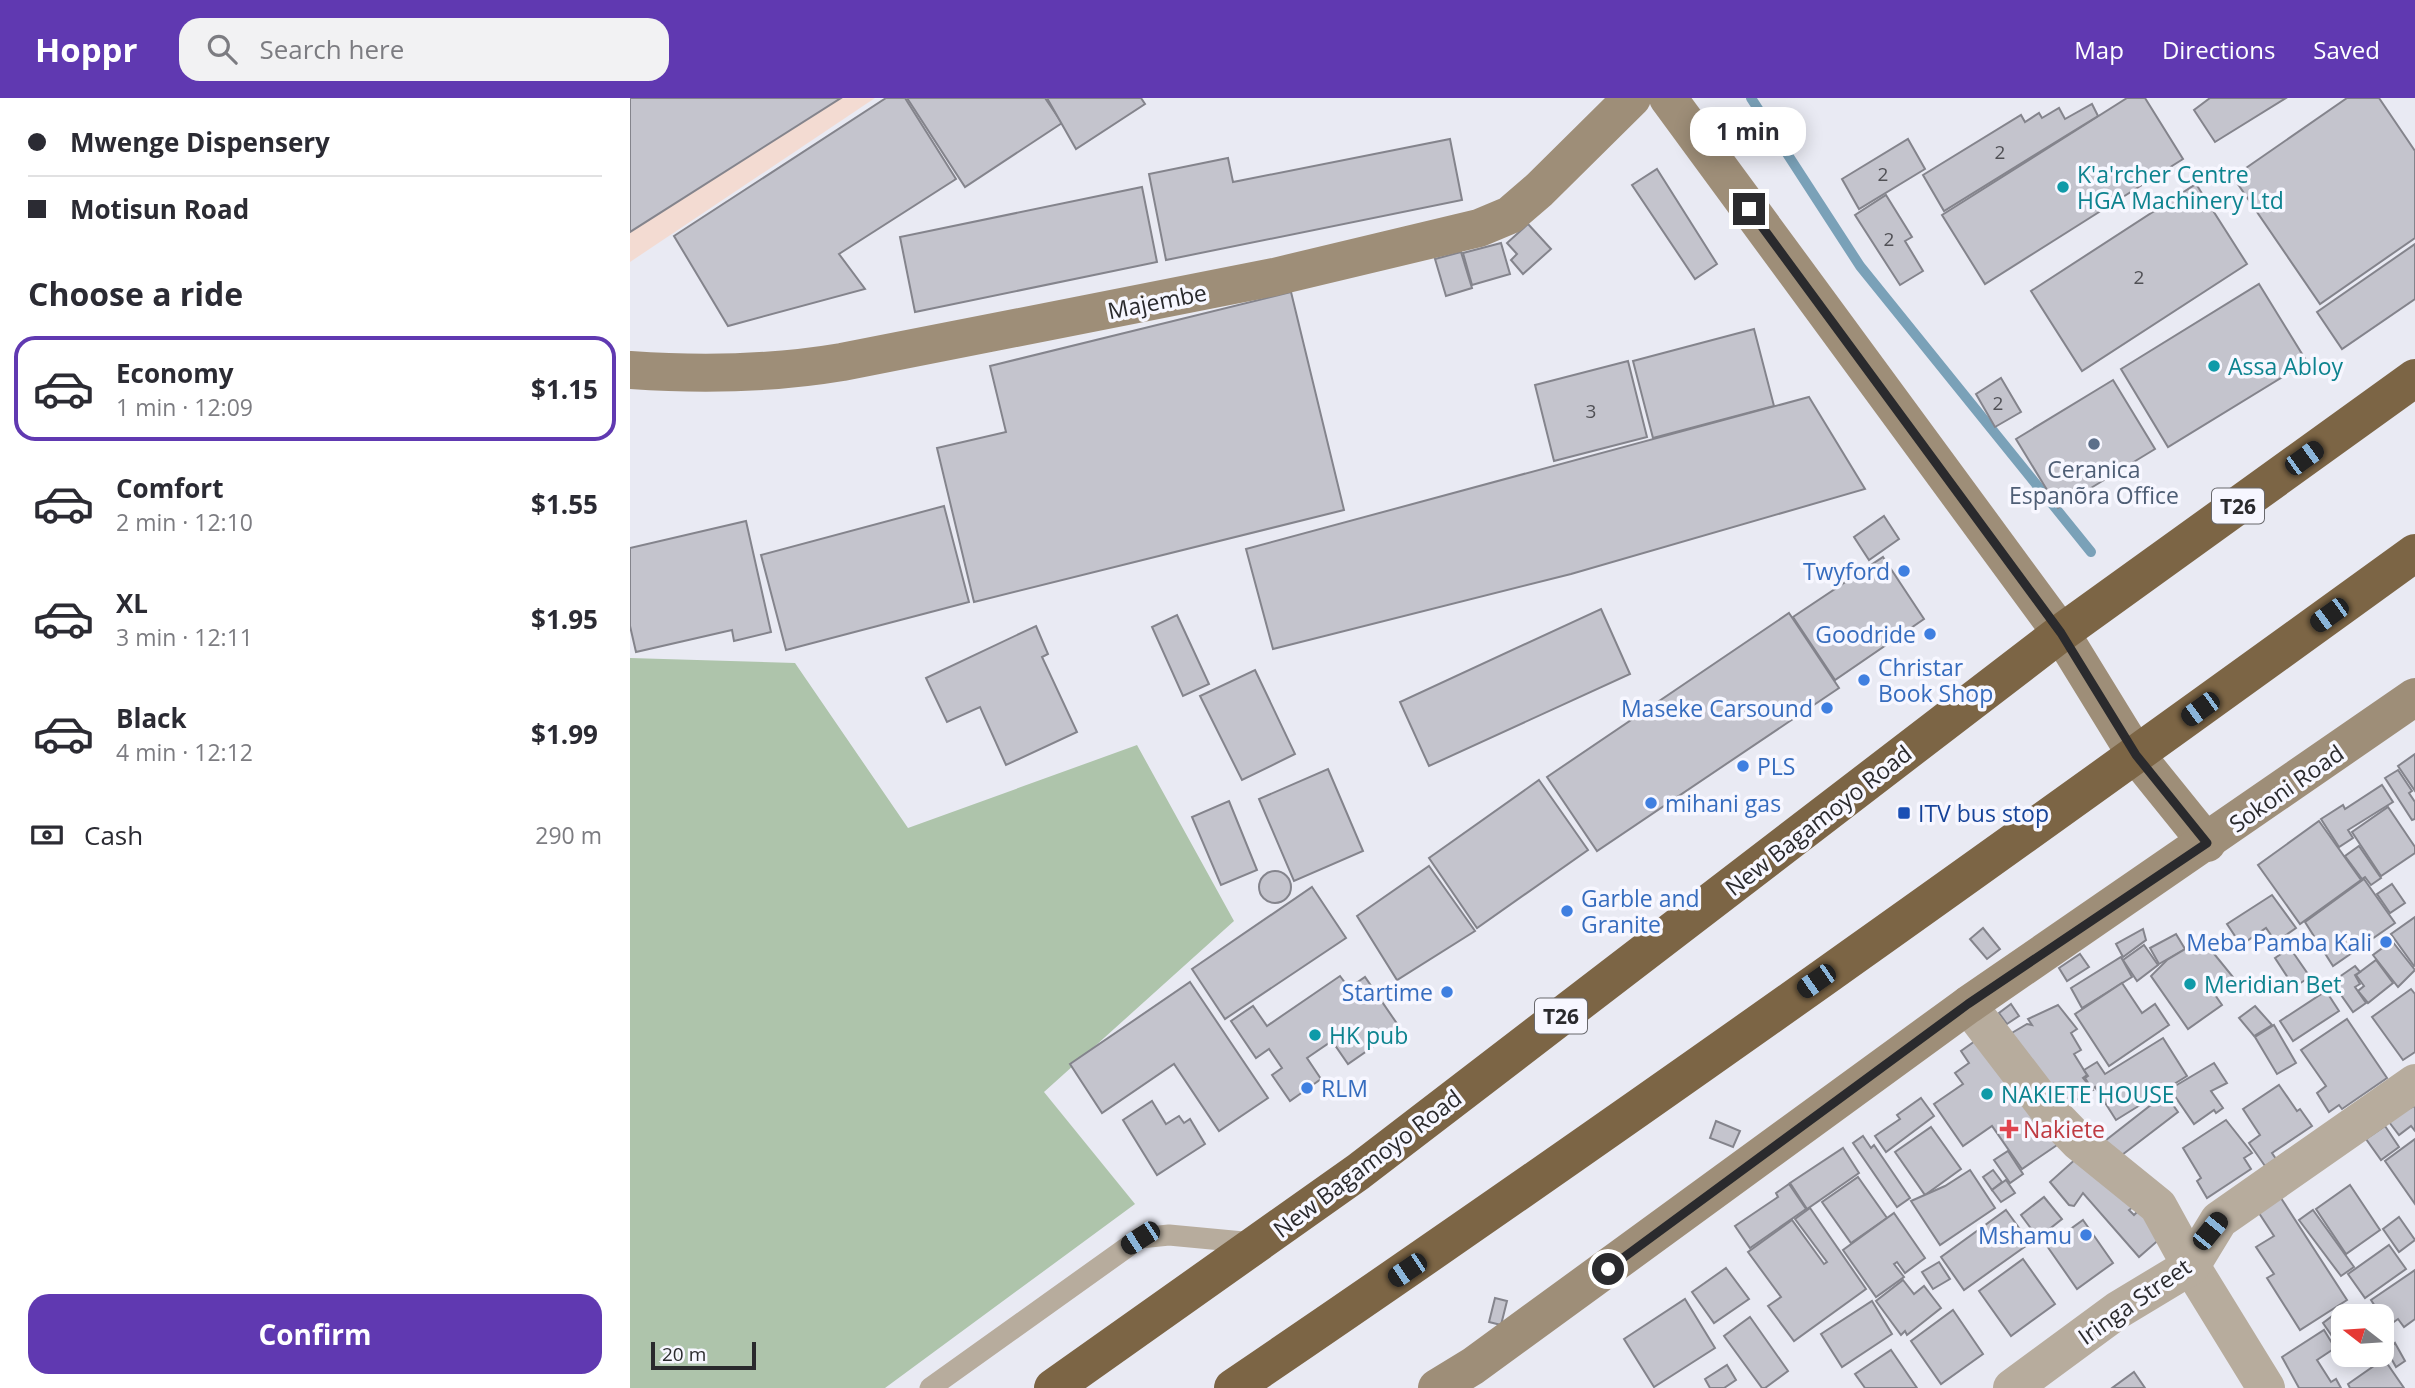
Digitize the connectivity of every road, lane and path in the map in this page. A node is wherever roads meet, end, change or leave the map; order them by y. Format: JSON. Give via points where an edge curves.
{"nodes":[{"id":1,"x":1632,"y":98,"type":"edge"},
{"id":2,"x":1668,"y":98,"type":"edge"},
{"id":3,"x":630,"y":370,"type":"edge"},
{"id":4,"x":2415,"y":379,"type":"edge"},
{"id":5,"x":2415,"y":553,"type":"edge"},
{"id":6,"x":2061,"y":633,"type":"junction"},
{"id":7,"x":2415,"y":697,"type":"edge"},
{"id":8,"x":2136,"y":755,"type":"junction"},
{"id":9,"x":2207,"y":843,"type":"junction"},
{"id":10,"x":1968,"y":1004,"type":"junction"},
{"id":11,"x":2415,"y":1083,"type":"edge"},
{"id":12,"x":1258,"y":1244,"type":"junction"},
{"id":13,"x":2191,"y":1266,"type":"junction"},
{"id":14,"x":1481,"y":1377,"type":"edge"},
{"id":15,"x":930,"y":1388,"type":"edge"},
{"id":16,"x":1054,"y":1388,"type":"edge"},
{"id":17,"x":1233,"y":1388,"type":"edge"},
{"id":18,"x":1437,"y":1388,"type":"edge"},
{"id":19,"x":2012,"y":1388,"type":"edge"},
{"id":20,"x":2266,"y":1388,"type":"edge"}],
"edges":[{"from":1,"to":3,"type":"street","name":"Majembe","via":[[1510,215],[1430,243],[780,372]]},
{"from":2,"to":6,"type":"street"},
{"from":4,"to":6,"type":"highway","name":"New Bagamoyo Road","number":"T26"},
{"from":5,"to":8,"type":"highway"},
{"from":6,"to":8,"type":"street"},
{"from":6,"to":12,"type":"highway","name":"New Bagamoyo Road","number":"T26"},
{"from":7,"to":9,"type":"street","name":"Sokoni Road"},
{"from":8,"to":9,"type":"street"},
{"from":8,"to":17,"type":"highway","via":[[1429,1255]]},
{"from":9,"to":10,"type":"street","name":"Sokoni Road"},
{"from":10,"to":13,"type":"street","via":[[2050,1112],[2079,1142],[2158,1206]]},
{"from":10,"to":14,"type":"street","name":"Sokoni Road"},
{"from":11,"to":13,"type":"street","name":"Iringa Street","via":[[2219,1220]]},
{"from":12,"to":15,"type":"lane","via":[[1169,1235],[1140,1238]]},
{"from":12,"to":16,"type":"highway","name":"New Bagamoyo Road","number":"T26"},
{"from":13,"to":19,"type":"street","name":"Iringa Street","via":[[2118,1310]]},
{"from":13,"to":20,"type":"street"},
{"from":14,"to":18,"type":"street","name":"Sokoni Road"}]}
